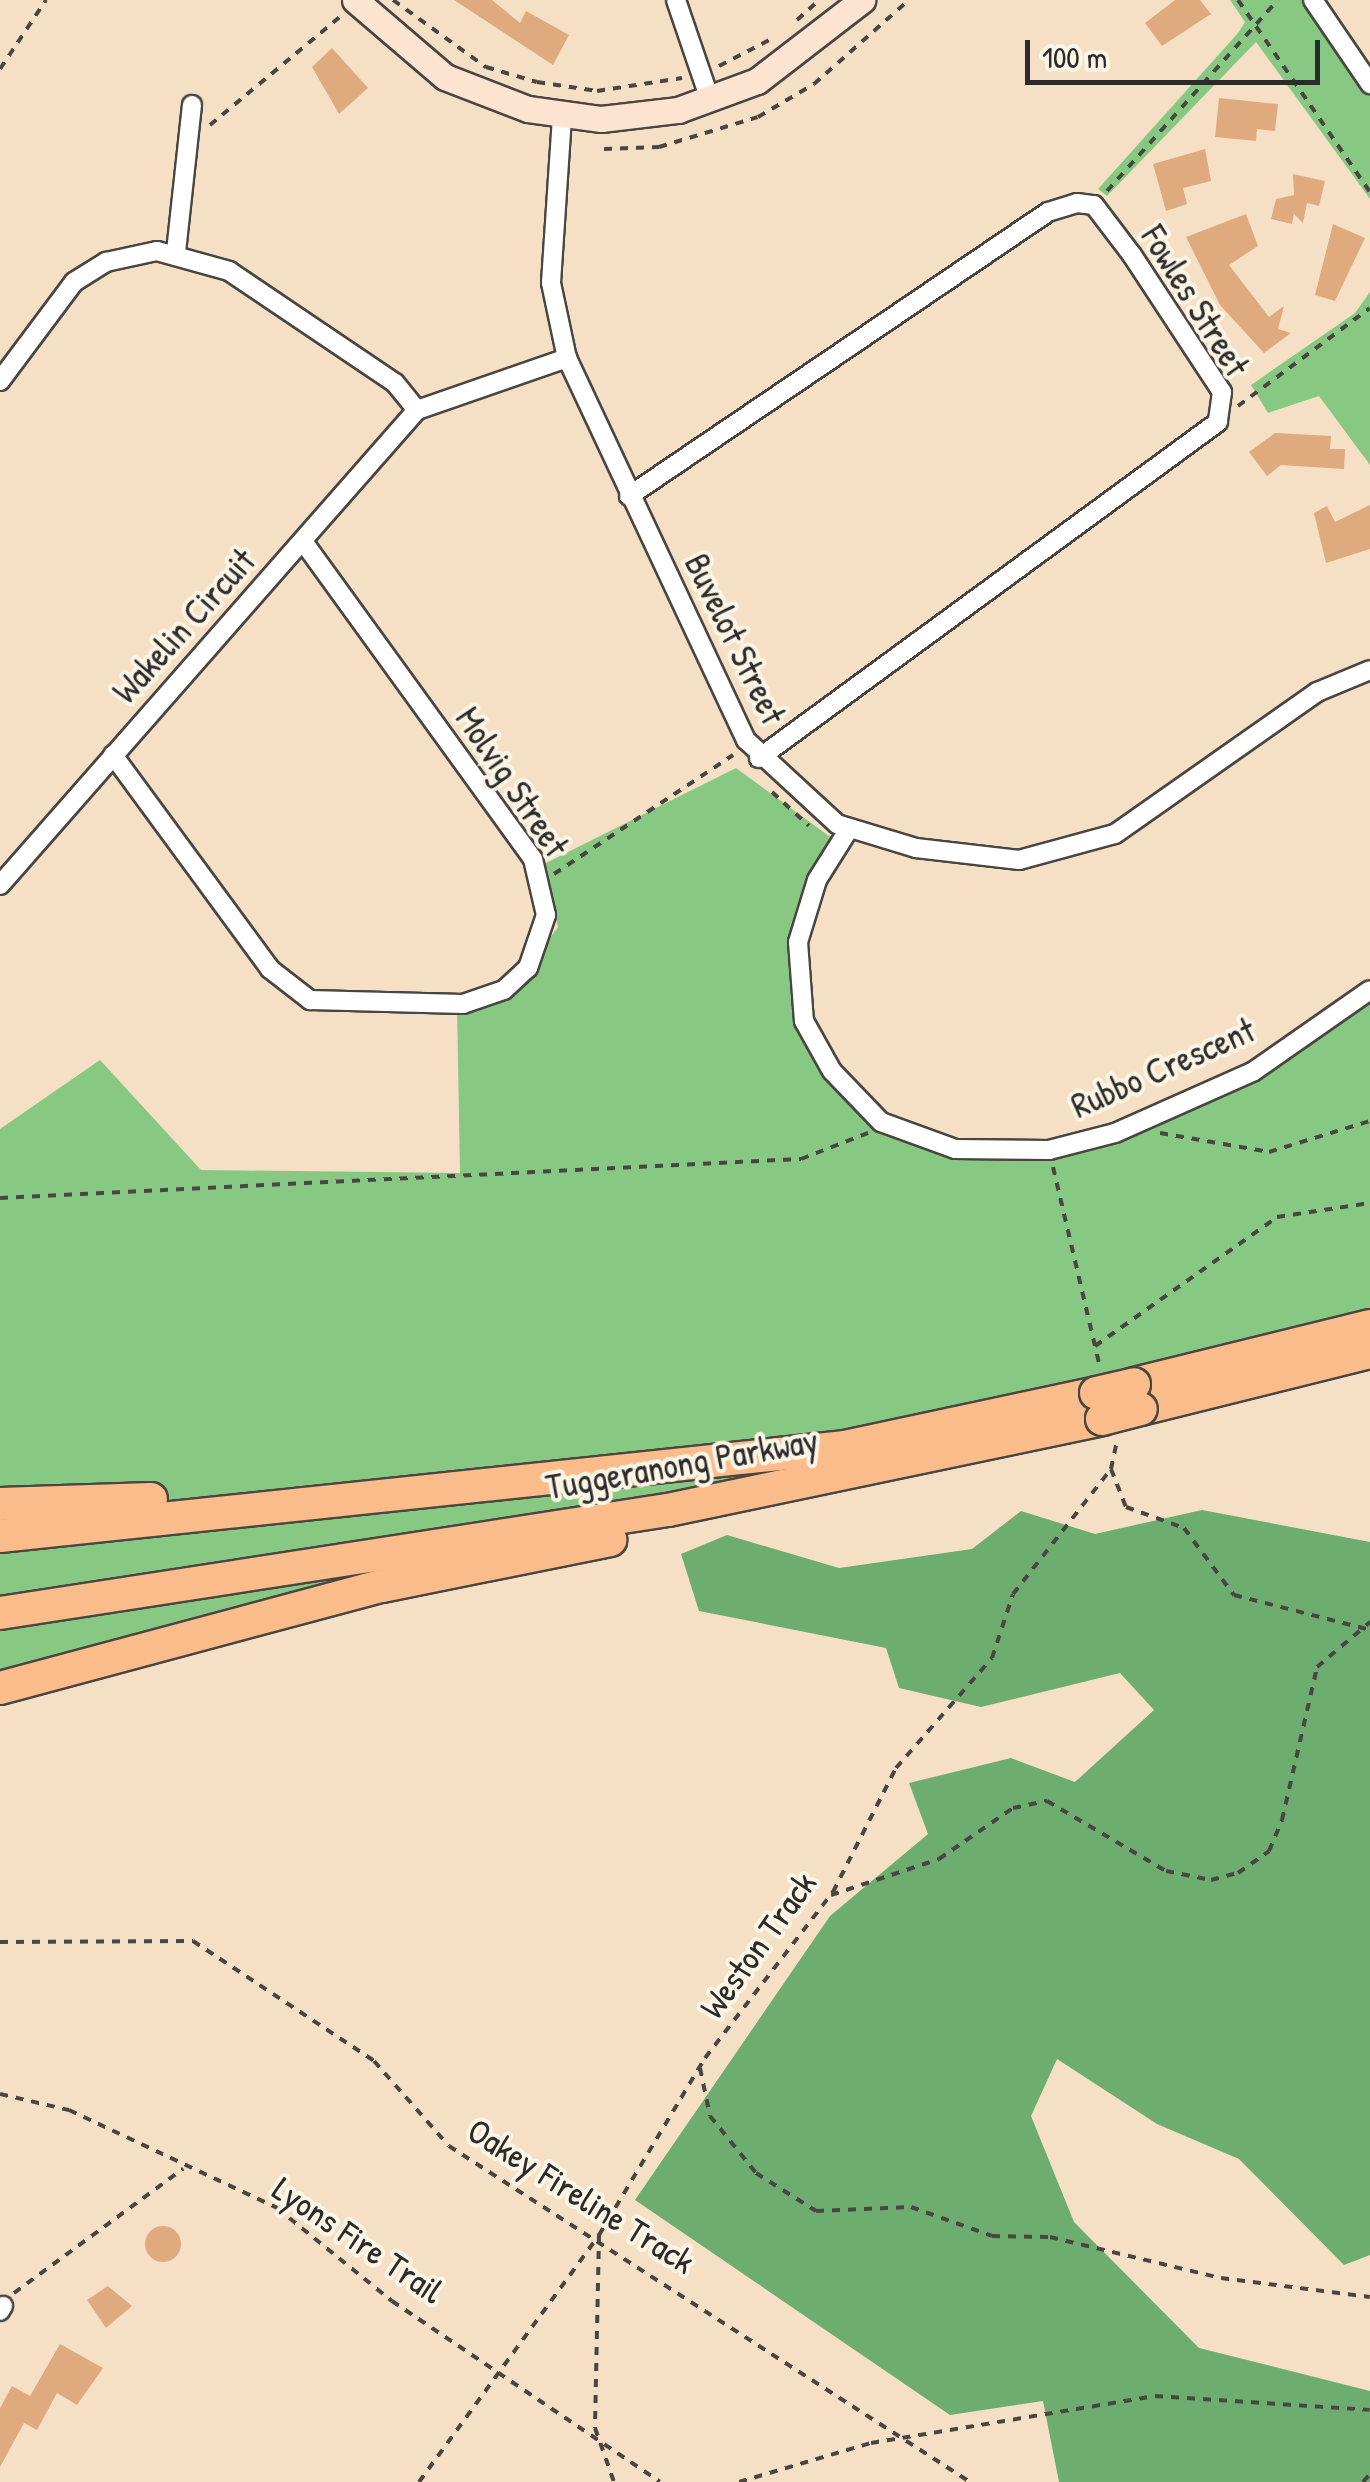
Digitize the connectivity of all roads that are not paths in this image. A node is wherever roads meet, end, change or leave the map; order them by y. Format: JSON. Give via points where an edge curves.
{"nodes":[{"id":1,"x":676,"y":0,"type":"edge"},
{"id":2,"x":862,"y":0,"type":"edge"},
{"id":3,"x":1313,"y":0,"type":"edge"},
{"id":4,"x":352,"y":10,"type":"edge"},
{"id":5,"x":1370,"y":84,"type":"edge"},
{"id":6,"x":710,"y":100,"type":"junction"},
{"id":7,"x":192,"y":104,"type":"dead end"},
{"id":8,"x":562,"y":117,"type":"junction"},
{"id":9,"x":176,"y":252,"type":"junction"},
{"id":10,"x":567,"y":358,"type":"junction"},
{"id":11,"x":0,"y":381,"type":"edge"},
{"id":12,"x":417,"y":410,"type":"junction"},
{"id":13,"x":629,"y":496,"type":"junction"},
{"id":14,"x":303,"y":541,"type":"junction"},
{"id":15,"x":1370,"y":670,"type":"edge"},
{"id":16,"x":113,"y":755,"type":"junction"},
{"id":17,"x":754,"y":762,"type":"junction"},
{"id":18,"x":844,"y":838,"type":"junction"},
{"id":19,"x":0,"y":885,"type":"edge"},
{"id":20,"x":1370,"y":990,"type":"edge"},
{"id":21,"x":1370,"y":1326,"type":"edge"},
{"id":22,"x":1370,"y":1352,"type":"edge"},
{"id":23,"x":1115,"y":1404,"type":"junction"},
{"id":24,"x":599,"y":1472,"type":"junction"},
{"id":25,"x":840,"y":1476,"type":"junction"},
{"id":26,"x":0,"y":1504,"type":"edge"},
{"id":27,"x":0,"y":1536,"type":"edge"},
{"id":28,"x":0,"y":1613,"type":"edge"},
{"id":29,"x":0,"y":1688,"type":"edge"}],
"edges":[{"from":1,"to":6,"type":"street"},
{"from":2,"to":6,"type":"street","via":[[801,53]]},
{"from":3,"to":5,"type":"street"},
{"from":4,"to":8,"type":"street","via":[[445,77]]},
{"from":6,"to":8,"type":"street","via":[[638,117]]},
{"from":7,"to":9,"type":"street"},
{"from":8,"to":10,"type":"street","name":"Buvelot Street","via":[[551,282]]},
{"from":9,"to":11,"type":"street","via":[[125,256],[74,282]]},
{"from":9,"to":12,"type":"street","via":[[279,302],[396,383]]},
{"from":10,"to":12,"type":"street","name":"Wakelin Circuit"},
{"from":10,"to":13,"type":"street","name":"Buvelot Street"},
{"from":12,"to":14,"type":"street","name":"Wakelin Circuit"},
{"from":13,"to":17,"type":"street","name":"Buvelot Street","via":[[737,745]]},
{"from":13,"to":17,"type":"street","name":"Fowles Street","via":[[1048,212],[1094,206],[1222,392],[1220,416]]},
{"from":14,"to":16,"type":"street","name":"Wakelin Circuit"},
{"from":14,"to":16,"type":"street","name":"Molvig Street","via":[[541,882],[538,951],[492,997],[310,1000],[270,969]]},
{"from":15,"to":18,"type":"street","name":"Buvelot Street","via":[[1317,692],[1115,834],[1019,860]]},
{"from":16,"to":19,"type":"street","name":"Wakelin Circuit"},
{"from":17,"to":18,"type":"street","name":"Buvelot Street"},
{"from":18,"to":20,"type":"street","name":"Rubbo Crescent","via":[[798,942],[804,1021],[832,1071],[889,1125],[956,1149],[1049,1150],[1132,1126],[1254,1071]]},
{"from":21,"to":23,"type":"highway","name":"Tuggeranong Parkway"},
{"from":22,"to":23,"type":"highway","name":"Tuggeranong Parkway"},
{"from":23,"to":24,"type":"highway","name":"Tuggeranong Parkway","via":[[845,1447]]},
{"from":23,"to":25,"type":"highway","name":"Tuggeranong Parkway"},
{"from":24,"to":26,"type":"highway"},
{"from":24,"to":27,"type":"highway","name":"Tuggeranong Parkway"},
{"from":25,"to":28,"type":"highway","name":"Tuggeranong Parkway"},
{"from":25,"to":29,"type":"highway","via":[[671,1528],[382,1586]]}]}
